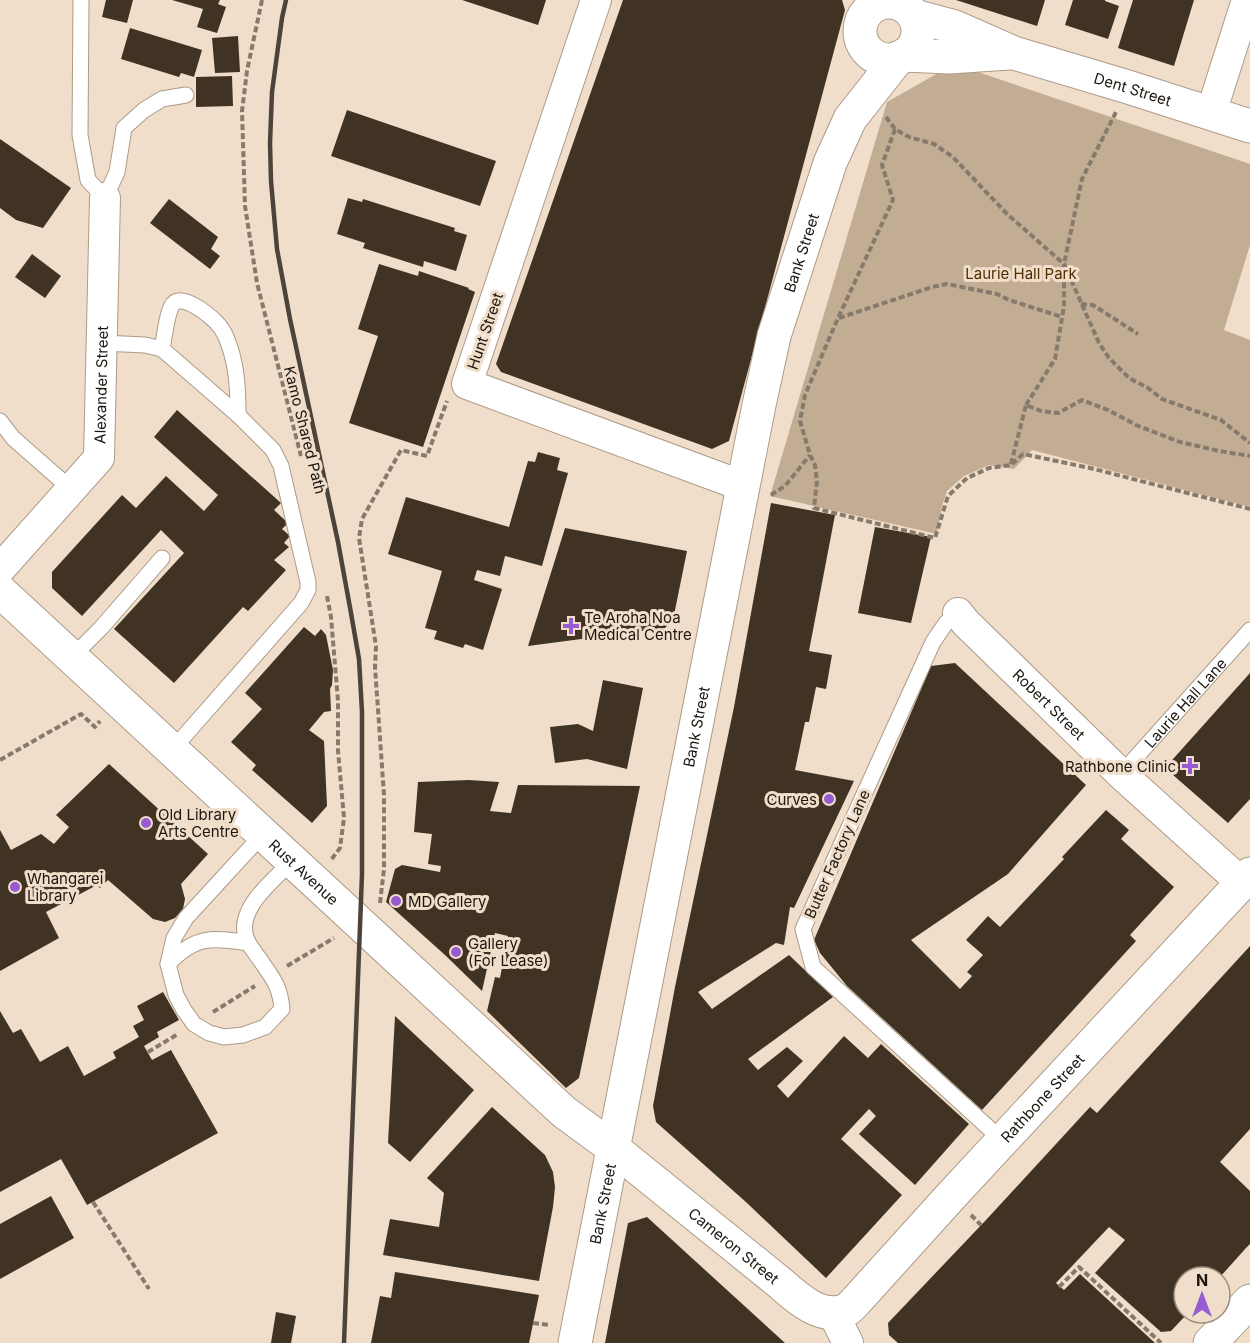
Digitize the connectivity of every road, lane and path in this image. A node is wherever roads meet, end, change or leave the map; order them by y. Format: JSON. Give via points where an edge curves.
{"nodes":[{"id":1,"x":81,"y":0,"type":"edge"},
{"id":2,"x":262,"y":0,"type":"edge"},
{"id":3,"x":596,"y":0,"type":"edge"},
{"id":4,"x":1246,"y":0,"type":"edge"},
{"id":5,"x":910,"y":8,"type":"edge"},
{"id":6,"x":868,"y":17,"type":"edge"},
{"id":7,"x":1014,"y":53,"type":"junction"},
{"id":8,"x":901,"y":57,"type":"junction"},
{"id":9,"x":1128,"y":87,"type":"junction"},
{"id":10,"x":186,"y":95,"type":"dead end"},
{"id":11,"x":1211,"y":113,"type":"junction"},
{"id":12,"x":850,"y":119,"type":"junction"},
{"id":13,"x":888,"y":120,"type":"dead end"},
{"id":14,"x":1250,"y":126,"type":"edge"},
{"id":15,"x":895,"y":129,"type":"junction"},
{"id":16,"x":105,"y":198,"type":"junction"},
{"id":17,"x":1064,"y":264,"type":"junction"},
{"id":18,"x":1081,"y":304,"type":"junction"},
{"id":19,"x":1062,"y":317,"type":"junction"},
{"id":20,"x":838,"y":318,"type":"junction"},
{"id":21,"x":1137,"y":334,"type":"dead end"},
{"id":22,"x":102,"y":343,"type":"junction"},
{"id":23,"x":162,"y":349,"type":"junction"},
{"id":24,"x":467,"y":384,"type":"junction"},
{"id":25,"x":1026,"y":405,"type":"junction"},
{"id":26,"x":238,"y":415,"type":"junction"},
{"id":27,"x":0,"y":421,"type":"edge"},
{"id":28,"x":1250,"y":443,"type":"edge"},
{"id":29,"x":810,"y":455,"type":"junction"},
{"id":30,"x":1250,"y":456,"type":"edge"},
{"id":31,"x":1011,"y":465,"type":"junction"},
{"id":32,"x":303,"y":466,"type":"dead end"},
{"id":33,"x":743,"y":486,"type":"junction"},
{"id":34,"x":71,"y":489,"type":"junction"},
{"id":35,"x":1250,"y":509,"type":"edge"},
{"id":36,"x":162,"y":558,"type":"dead end"},
{"id":37,"x":0,"y":569,"type":"edge"},
{"id":38,"x":0,"y":591,"type":"edge"},
{"id":39,"x":327,"y":595,"type":"dead end"},
{"id":40,"x":958,"y":613,"type":"joint"},
{"id":41,"x":1250,"y":630,"type":"edge"},
{"id":42,"x":71,"y":657,"type":"junction"},
{"id":43,"x":106,"y":714,"type":"dead end"},
{"id":44,"x":172,"y":750,"type":"junction"},
{"id":45,"x":0,"y":760,"type":"edge"},
{"id":46,"x":1121,"y":774,"type":"junction"},
{"id":47,"x":263,"y":834,"type":"junction"},
{"id":48,"x":292,"y":861,"type":"junction"},
{"id":49,"x":327,"y":863,"type":"dead end"},
{"id":50,"x":1247,"y":882,"type":"edge"},
{"id":51,"x":376,"y":938,"type":"junction"},
{"id":52,"x":248,"y":942,"type":"junction"},
{"id":53,"x":168,"y":964,"type":"junction"},
{"id":54,"x":1003,"y":1141,"type":"junction"},
{"id":55,"x":614,"y":1148,"type":"junction"},
{"id":56,"x":93,"y":1202,"type":"dead end"},
{"id":57,"x":1059,"y":1287,"type":"dead end"},
{"id":58,"x":149,"y":1289,"type":"dead end"},
{"id":59,"x":1250,"y":1301,"type":"edge"},
{"id":60,"x":833,"y":1313,"type":"junction"},
{"id":61,"x":575,"y":1343,"type":"edge"},
{"id":62,"x":848,"y":1343,"type":"edge"},
{"id":63,"x":1161,"y":1343,"type":"edge"},
{"id":64,"x":1210,"y":1343,"type":"edge"}],
"edges":[{"from":1,"to":16,"type":"lane","via":[[80,135],[88,180]]},
{"from":2,"to":32,"type":"path","name":"Kamo Shared Path","via":[[243,111],[245,206],[257,283]]},
{"from":3,"to":24,"type":"street","name":"Hunt Street"},
{"from":4,"to":11,"type":"street"},
{"from":5,"to":6,"type":"main road","via":[[885,2],[877,5]]},
{"from":5,"to":7,"type":"main road","name":"Dent Street"},
{"from":5,"to":8,"type":"main road","via":[[918,33],[916,42]]},
{"from":6,"to":8,"type":"main road","via":[[867,48],[880,58]]},
{"from":6,"to":12,"type":"main road","name":"Bank Street"},
{"from":7,"to":8,"type":"main road","name":"Dent Street"},
{"from":7,"to":9,"type":"main road","name":"Dent Street"},
{"from":8,"to":12,"type":"main road","name":"Bank Street"},
{"from":9,"to":11,"type":"main road","name":"Dent Street"},
{"from":9,"to":17,"type":"path","via":[[1082,178]]},
{"from":10,"to":16,"type":"lane","via":[[162,99],[124,128],[117,172]]},
{"from":11,"to":14,"type":"main road","name":"Dent Street"},
{"from":12,"to":33,"type":"main road","name":"Bank Street","via":[[830,163],[774,336]]},
{"from":13,"to":15,"type":"path"},
{"from":15,"to":17,"type":"path","via":[[934,144],[952,157],[1007,214]]},
{"from":15,"to":20,"type":"path","via":[[882,165],[893,200]]},
{"from":16,"to":22,"type":"street","name":"Alexander Street"},
{"from":17,"to":18,"type":"path"},
{"from":17,"to":19,"type":"path"},
{"from":18,"to":21,"type":"path","via":[[1094,305]]},
{"from":18,"to":28,"type":"path","via":[[1099,343],[1129,378],[1162,399],[1221,420]]},
{"from":19,"to":20,"type":"path","via":[[997,294],[947,284]]},
{"from":19,"to":25,"type":"path","via":[[1054,359]]},
{"from":20,"to":29,"type":"path","via":[[805,395],[800,421]]},
{"from":22,"to":23,"type":"lane"},
{"from":22,"to":34,"type":"street","name":"Alexander Street","via":[[99,458]]},
{"from":23,"to":26,"type":"lane"},
{"from":23,"to":26,"type":"lane","via":[[170,310],[178,300],[189,302],[215,321],[226,336],[235,365]]},
{"from":24,"to":33,"type":"street","name":"Hunt Street"},
{"from":24,"to":51,"type":"path","via":[[448,399],[427,456],[401,450],[362,519],[359,538],[376,646],[384,795],[384,869]]},
{"from":25,"to":30,"type":"path","via":[[1058,413],[1082,400],[1180,442]]},
{"from":25,"to":31,"type":"path"},
{"from":26,"to":44,"type":"lane","via":[[273,450],[281,466],[308,590],[301,603]]},
{"from":27,"to":34,"type":"lane","via":[[13,438]]},
{"from":29,"to":31,"type":"path","via":[[817,481],[814,508],[935,538],[948,496],[967,478],[989,468]]},
{"from":29,"to":33,"type":"path","via":[[784,486],[770,496]]},
{"from":31,"to":35,"type":"path","via":[[1023,454]]},
{"from":33,"to":55,"type":"main road","name":"Bank Street"},
{"from":34,"to":37,"type":"street","name":"Alexander Street"},
{"from":36,"to":42,"type":"lane"},
{"from":38,"to":42,"type":"main road","name":"Rust Avenue"},
{"from":39,"to":49,"type":"path","via":[[344,818],[340,848]]},
{"from":40,"to":46,"type":"street","name":"Robert Street"},
{"from":40,"to":54,"type":"lane","name":"Butter Factory Lane","via":[[933,642],[803,929],[813,967]]},
{"from":41,"to":46,"type":"lane","name":"Laurie Hall Lane"},
{"from":42,"to":44,"type":"main road","name":"Rust Avenue"},
{"from":43,"to":45,"type":"path","via":[[95,727],[81,714]]},
{"from":44,"to":47,"type":"main road","name":"Rust Avenue"},
{"from":46,"to":50,"type":"street","name":"Robert Street"},
{"from":47,"to":48,"type":"main road","name":"Rust Avenue"},
{"from":47,"to":53,"type":"lane","via":[[186,918],[174,938]]},
{"from":48,"to":51,"type":"main road","name":"Rust Avenue"},
{"from":48,"to":52,"type":"lane","via":[[247,914]]},
{"from":50,"to":54,"type":"main road","name":"Rathbone Street"},
{"from":51,"to":55,"type":"main road","name":"Rust Avenue","via":[[564,1112]]},
{"from":52,"to":53,"type":"lane","via":[[221,938],[198,942],[179,952]]},
{"from":52,"to":53,"type":"lane","via":[[281,993],[282,1009],[265,1027],[243,1035],[224,1037],[194,1024],[176,995]]},
{"from":54,"to":60,"type":"main road","name":"Rathbone Street","via":[[857,1300],[847,1309]]},
{"from":55,"to":60,"type":"main road","name":"Cameron Street","via":[[799,1299],[817,1310]]},
{"from":55,"to":61,"type":"main road","name":"Bank Street"},
{"from":56,"to":58,"type":"path"},
{"from":57,"to":63,"type":"path","via":[[1079,1267]]},
{"from":59,"to":64,"type":"main road"},
{"from":60,"to":62,"type":"street"}]}
